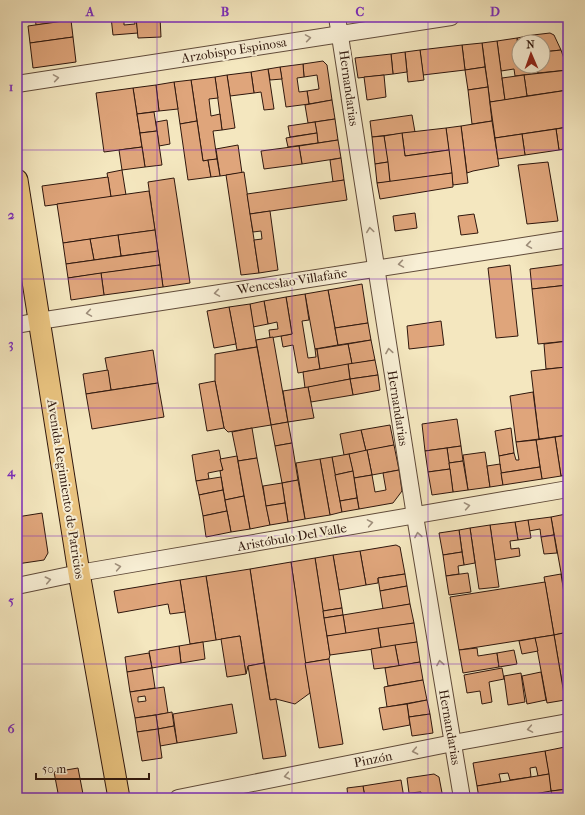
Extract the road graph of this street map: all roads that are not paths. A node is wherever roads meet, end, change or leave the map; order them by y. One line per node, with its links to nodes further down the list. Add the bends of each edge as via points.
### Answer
1 (337, 17): 3 (street, Hernandarias)
2 (451, 17): 3 (street, Arzobispo Espinosa)
3 (341, 33): 4 (street, Arzobispo Espinosa, one-way to 3); 7 (street, Hernandarias, one-way to 3)
4 (17, 84)
5 (17, 180): 8 (main road, Avenida Regimiento de Patricios)
6 (568, 239): 7 (street, Wenceslao Villafañe, one-way to 7)
7 (376, 268): 8 (street, Wenceslao Villafañe, one-way to 8); 11 (street, Hernandarias, one-way to 7)
8 (39, 321): 9 (street, Wenceslao Villafañe); 12 (main road, Avenida Regimiento de Patricios)
9 (17, 326)
10 (568, 489): 11 (street, Aristóbulo Del Valle, one-way to 10)
11 (415, 516): 12 (street, Aristóbulo Del Valle, one-way to 11); 15 (street, Hernandarias, one-way to 11)
12 (79, 573): 13 (street, Aristóbulo Del Valle, one-way to 12); 16 (main road, Avenida Regimiento de Patricios)
13 (17, 586)
14 (568, 722): 15 (street, Pinzón, one-way to 15)
15 (453, 743): 17 (street, Pinzón, one-way to 17); 18 (street, Hernandarias)
16 (119, 798)
17 (178, 798)
18 (462, 798)

